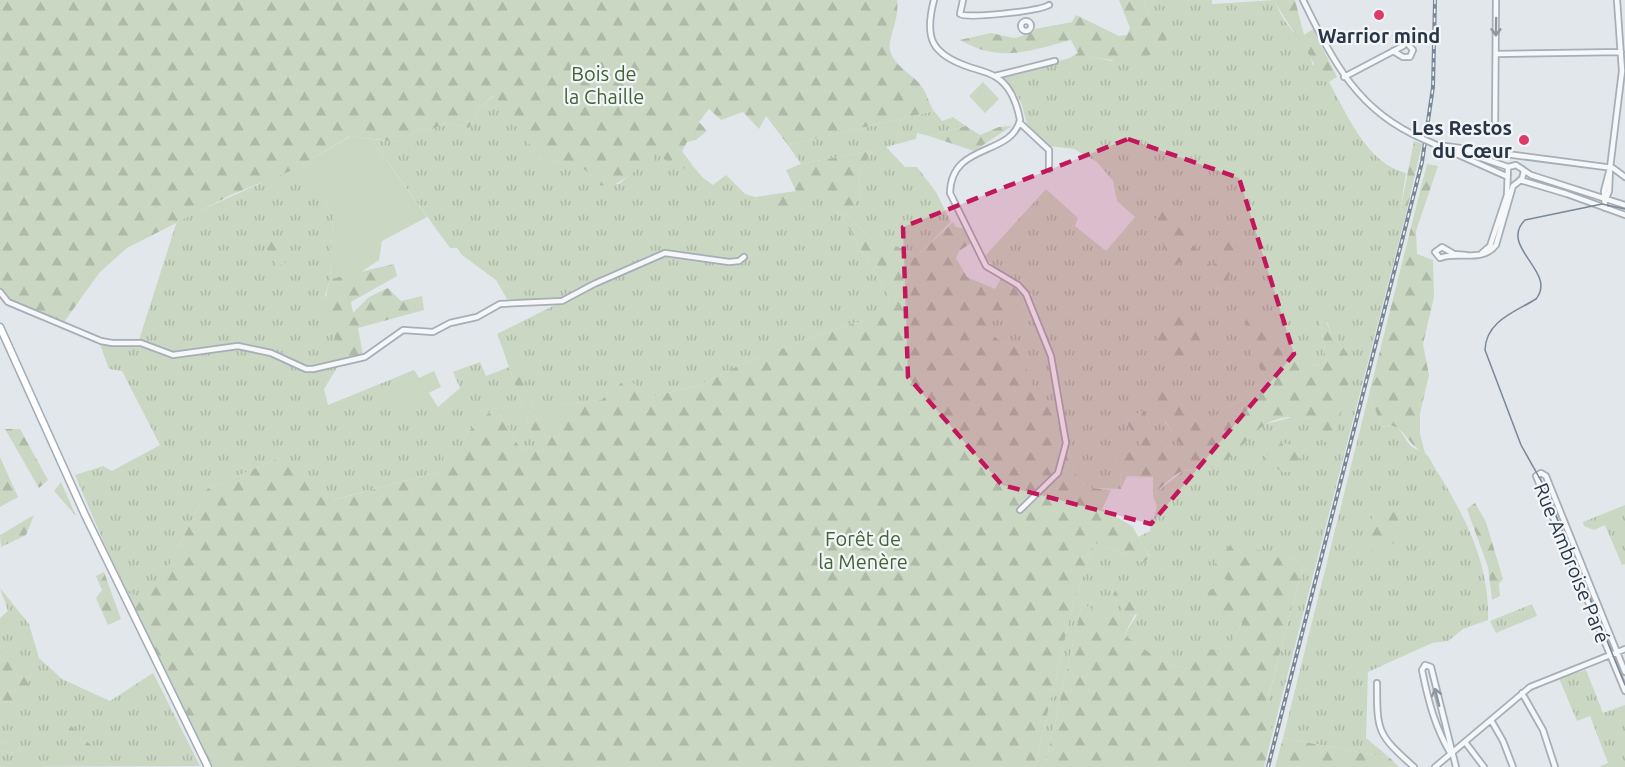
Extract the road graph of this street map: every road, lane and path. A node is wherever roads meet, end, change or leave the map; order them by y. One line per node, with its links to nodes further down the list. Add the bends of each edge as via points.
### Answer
1 (934, 0): 15 (street, via 929,34 934,46 958,63)
2 (963, 0): 7 (street, via 960,11 964,17)
3 (1303, 0): 16 (street)
4 (1496, 0): 13 (street, one-way to 13)
5 (1617, 0): 12 (street)
6 (1048, 5): 7 (street)
7 (1021, 13): 8 (street)
8 (1024, 21)
9 (1413, 34): 10 (street)
10 (1407, 43): 11 (street); 11 (street, via 1413,50 1410,57)
11 (1394, 51): 16 (street)
12 (1621, 52): 13 (street); 24 (street)
13 (1496, 54): 18 (street)
14 (1055, 61): 15 (street)
15 (995, 76): 17 (street, via 1013,97)
16 (1344, 77): 19 (street, bridge, via 1383,116)
17 (1020, 123): 25 (street, via 1049,150); 40 (street, via 1012,135 957,165 950,179 950,193 986,266 1026,294 1051,356 1066,443 1058,473)
18 (1495, 128)
19 (1432, 142): 20 (street); 28 (street)
20 (1445, 146): 21 (street); 23 (street)
21 (1527, 157): 22 (street); 24 (street)
22 (1519, 166): 23 (street); 26 (street)
23 (1508, 167): 28 (street)
24 (1610, 168): 27 (street); 29 (street); 31 (street)
25 (1049, 169)
26 (1524, 171): 30 (street); 31 (street)
27 (1611, 176): 29 (street); 31 (street)
28 (1507, 177): 30 (street); 35 (street, via 1509,189)
29 (1625, 177)
30 (1518, 181): 33 (street); 35 (street)
31 (1606, 199): 32 (street); 33 (street)
32 (1625, 205)
33 (1605, 208): 34 (street)
34 (1625, 215)
35 (1498, 230): 36 (street, via 1491,251 1476,255)
36 (1445, 253)
37 (744, 256): 38 (street, via 729,262 665,253 562,301 500,304 477,317 450,323 433,332 403,330 365,357 313,369 238,346 173,355 141,343 101,341 8,302)
38 (0, 292)
39 (0, 327): 51 (main road, via 90,525)
40 (1020, 510)
41 (1625, 649): 42 (street)
42 (1618, 652): 43 (street); 43 (street, Rue Ambroise Paré, via 1546,476 1541,473 1536,476); 44 (street, Rue Ambroise Paré)
43 (1609, 655): 46 (street, Rue Ambroise Paré); 47 (street)
44 (1625, 672)
45 (1377, 683): 52 (street, via 1380,732)
46 (1625, 691)
47 (1522, 693): 48 (street); 57 (street, via 1543,730)
48 (1491, 720): 49 (street); 56 (street)
49 (1465, 742): 50 (street); 55 (street)
50 (1452, 754): 50 (street, one-way to 50, via 1431,668 1425,665 1422,670 1428,699); 53 (street); 54 (street)
51 (208, 767)
52 (1414, 767)
53 (1436, 767)
54 (1456, 767)
55 (1484, 767)
56 (1513, 767)
57 (1555, 767)

